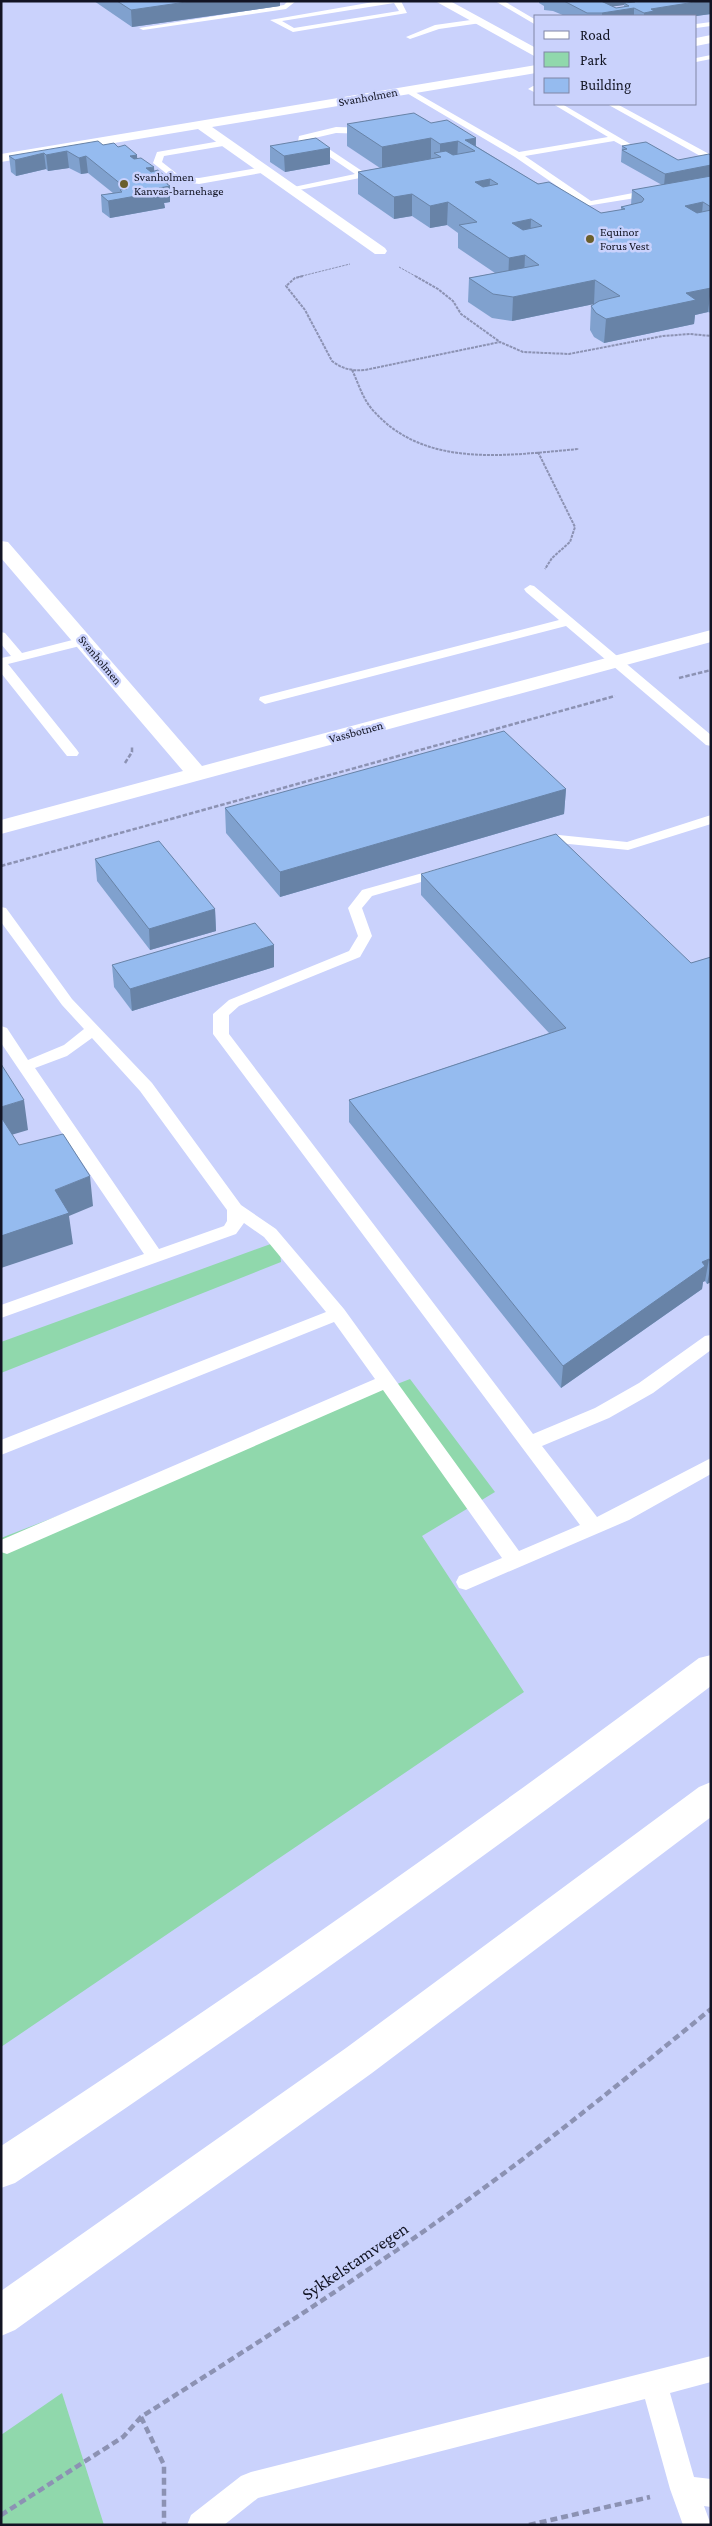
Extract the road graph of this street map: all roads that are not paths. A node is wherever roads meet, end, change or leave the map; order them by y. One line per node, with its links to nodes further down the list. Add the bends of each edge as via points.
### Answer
1 (293, 1): 9 (lane, via 286,7)
2 (395, 1): 2 (lane, via 403,13 293,30 274,20)
3 (498, 1): 6 (lane)
4 (446, 2): 5 (main road)
5 (478, 21): 10 (lane, via 438,26); 13 (main road)
6 (534, 22)
7 (711, 24): 8 (lane)
8 (697, 26)
9 (143, 28)
10 (410, 36)
11 (711, 39): 12 (main road)
12 (697, 42)
13 (534, 52)
14 (711, 57): 15 (lane)
15 (697, 60)
16 (534, 69): 17 (main road, Svanholmen)
17 (408, 90): 20 (main road, Svanholmen); 25 (lane)
18 (559, 105): 22 (lane)
19 (613, 105): 27 (lane)
20 (200, 125): 23 (main road); 26 (main road, Svanholmen)
21 (377, 132): 29 (lane, via 336,130 302,138 302,147 323,149 362,176)
22 (615, 138): 24 (lane); 25 (lane)
23 (226, 143): 28 (main road); 28 (lane, via 160,154 157,163 179,179 199,181)
24 (635, 149)
25 (518, 155): 30 (lane, via 589,204)
26 (1, 158)
27 (711, 159)
28 (264, 170): 29 (main road)
29 (292, 190): 31 (main road)
30 (666, 190)
31 (380, 251)
32 (1, 546): 37 (main road, Svanholmen)
33 (530, 589): 34 (lane)
34 (566, 622): 39 (lane); 41 (lane)
35 (1, 636): 38 (lane)
36 (711, 636): 39 (main road, Vassbotnen)
37 (84, 641): 38 (lane); 44 (main road, Svanholmen)
38 (19, 657): 40 (lane)
39 (615, 661): 42 (lane); 44 (main road, Vassbotnen)
40 (1, 663): 43 (lane)
41 (265, 700)
42 (711, 742)
43 (72, 752)
44 (198, 775): 46 (main road, Vassbotnen)
45 (711, 819): 47 (lane, via 628,846 560,839)
46 (1, 827)
47 (521, 850)
48 (463, 866): 59 (lane, via 367,893 355,908 365,936 355,954 234,1003 221,1014 221,1034)
49 (4, 914): 50 (lane, via 46,976)
50 (93, 1029): 52 (lane, via 77,1046 61,1055); 53 (lane, via 146,1087)
51 (1, 1031): 52 (lane)
52 (25, 1066): 54 (lane)
53 (235, 1209): 54 (lane, via 236,1222 230,1230); 56 (lane, via 270,1233)
54 (156, 1257): 55 (lane)
55 (1, 1312)
56 (338, 1314): 58 (lane); 60 (lane)
57 (711, 1341): 59 (lane, via 646,1388 602,1413)
58 (387, 1381): 63 (lane); 64 (lane)
59 (531, 1443): 62 (lane)
60 (1, 1448)
61 (711, 1466): 62 (lane)
62 (593, 1527): 64 (lane)
63 (7, 1546)
64 (515, 1561): 65 (lane)
65 (466, 1582)
66 (711, 1668): 68 (main road, via 395,1902 198,2039)
67 (711, 1797): 69 (main road, via 588,1892 259,2133)
68 (1, 2169)
69 (1, 2316)
70 (711, 2369): 71 (lane)
71 (654, 2383): 72 (lane); 74 (lane, via 252,2486)
72 (684, 2489): 73 (lane); 75 (lane)
73 (711, 2493)
74 (200, 2525)
75 (698, 2525)

